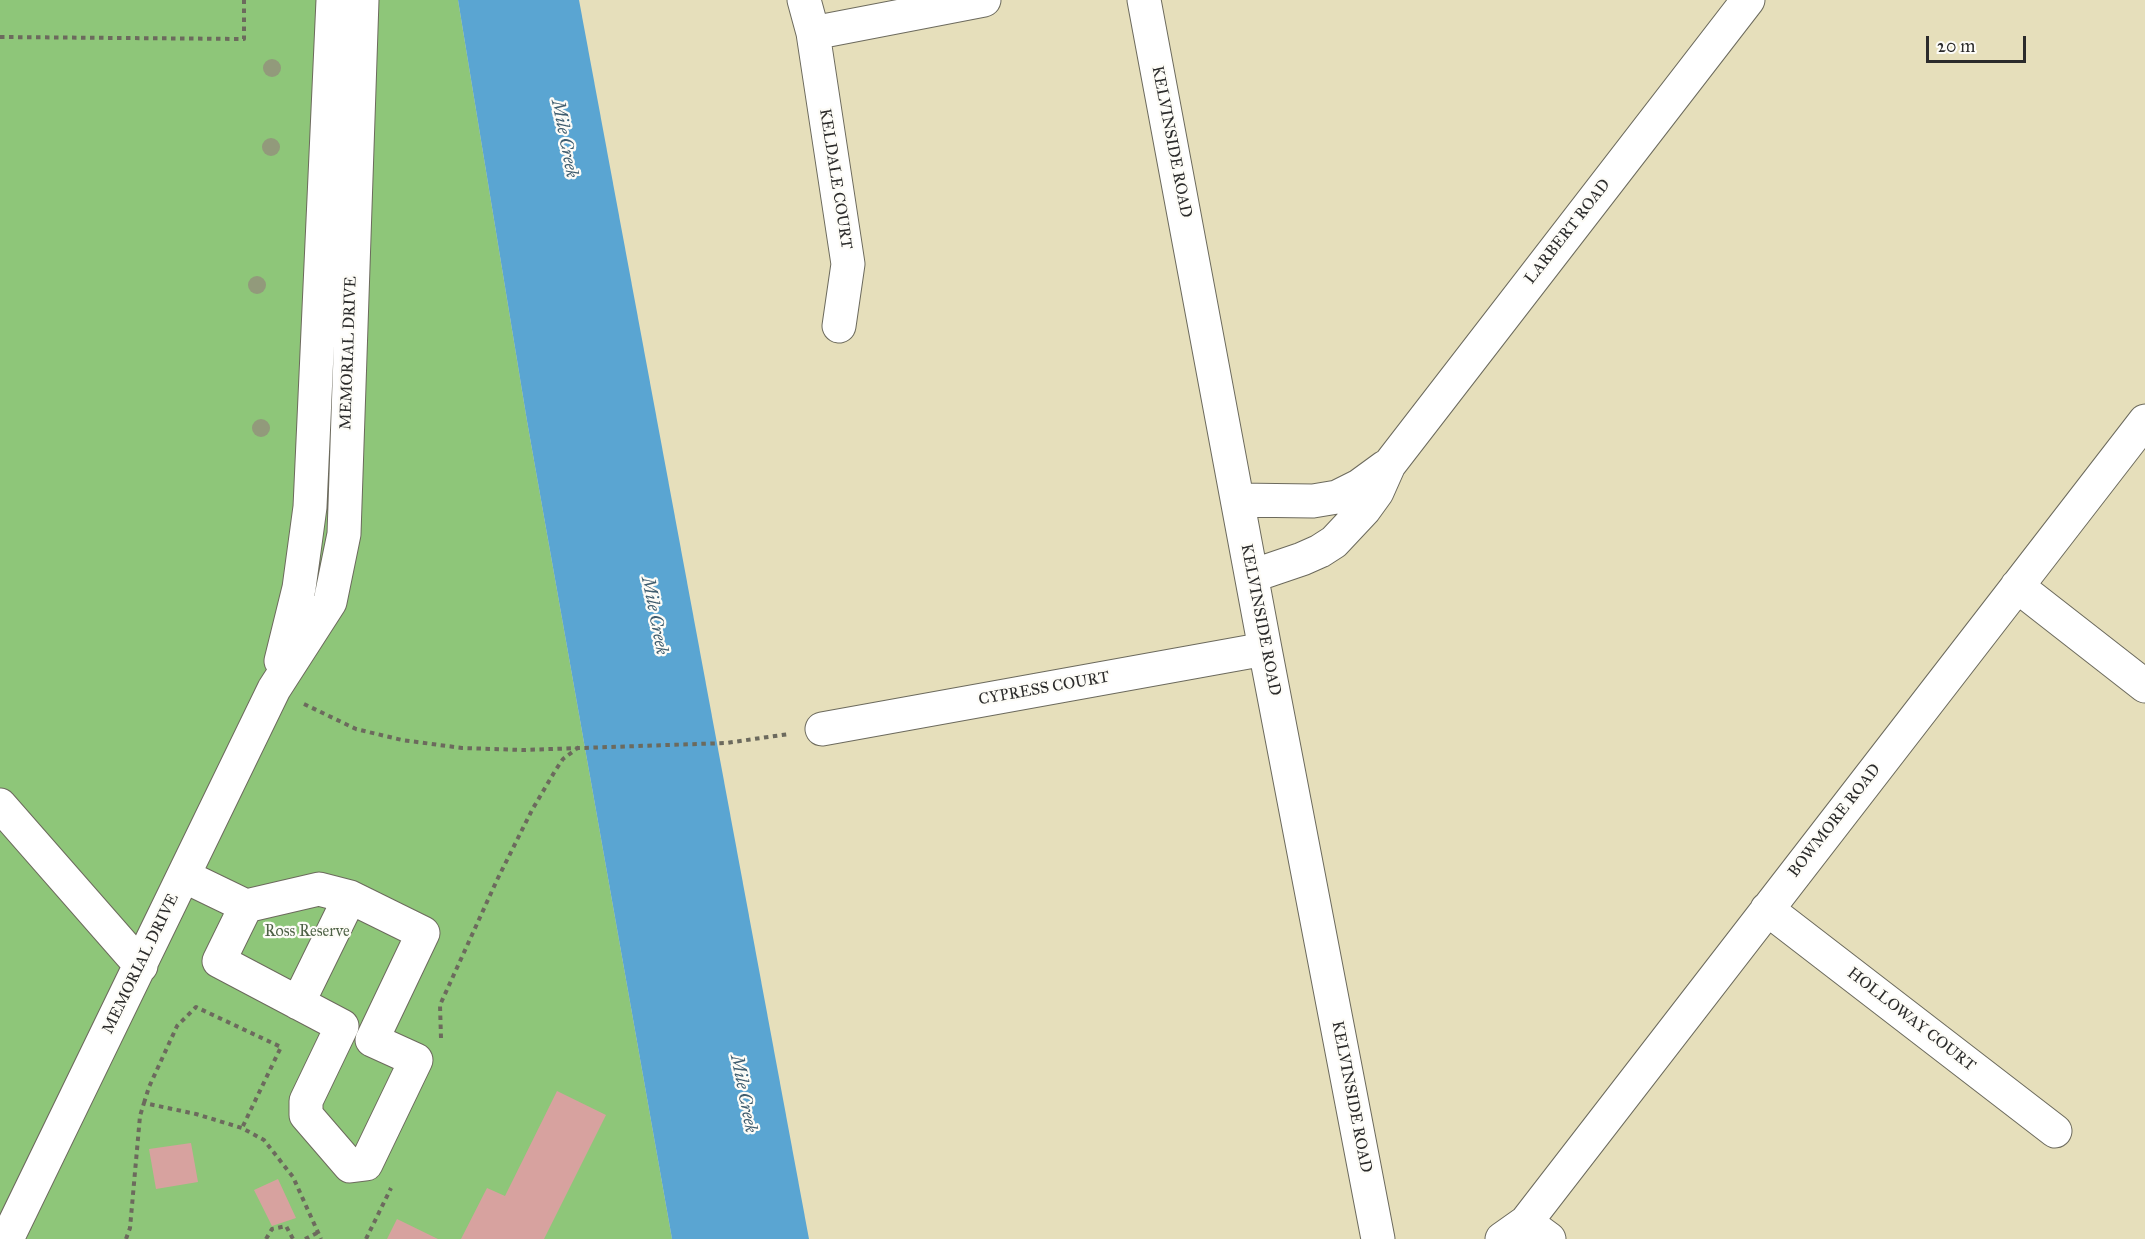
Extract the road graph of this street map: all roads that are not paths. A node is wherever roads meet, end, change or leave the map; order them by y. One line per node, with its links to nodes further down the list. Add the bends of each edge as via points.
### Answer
1 (333, 0): 16 (street, MEMORIAL DRIVE, via 310,507 299,588)
2 (362, 0): 16 (street, MEMORIAL DRIVE, via 344,534 330,602)
3 (804, 0): 7 (street, KELDALE COURT)
4 (984, 0): 7 (street)
5 (1144, 0): 11 (street, KELVINSIDE ROAD)
6 (1748, 0): 10 (street, LARBERT ROAD)
7 (813, 33): 8 (street, KELDALE COURT, via 849,264)
8 (838, 326)
9 (2145, 421): 13 (street, BOWMORE ROAD)
10 (1389, 465): 11 (street, LARBERT ROAD, via 1337,497 1313,501); 12 (street, LARBERT ROAD, via 1377,492 1334,542 1302,559)
11 (1238, 500): 12 (street, KELVINSIDE ROAD)
12 (1252, 576): 14 (street, KELVINSIDE ROAD)
13 (2017, 586): 15 (street); 22 (street, BOWMORE ROAD)
14 (1265, 649): 17 (street, CYPRESS COURT); 30 (street, KELVINSIDE ROAD)
15 (2145, 686)
16 (274, 689): 19 (street, MEMORIAL DRIVE)
17 (822, 729)
18 (0, 805): 23 (street)
19 (184, 876): 21 (street); 23 (street, MEMORIAL DRIVE)
20 (350, 897): 21 (street, via 319,889); 24 (street); 26 (street, via 423,933)
21 (246, 906): 24 (street, via 219,961)
22 (1767, 909): 27 (street, HOLLOWAY COURT); 28 (street, BOWMORE ROAD)
23 (141, 966): 29 (street, MEMORIAL DRIVE)
24 (298, 1003): 25 (street)
25 (342, 1026): 26 (street); 26 (street, via 306,1101 306,1115 350,1166 366,1164 416,1060)
26 (372, 1040)
27 (2055, 1131)
28 (1524, 1235)
29 (8, 1239)
30 (1379, 1239)

